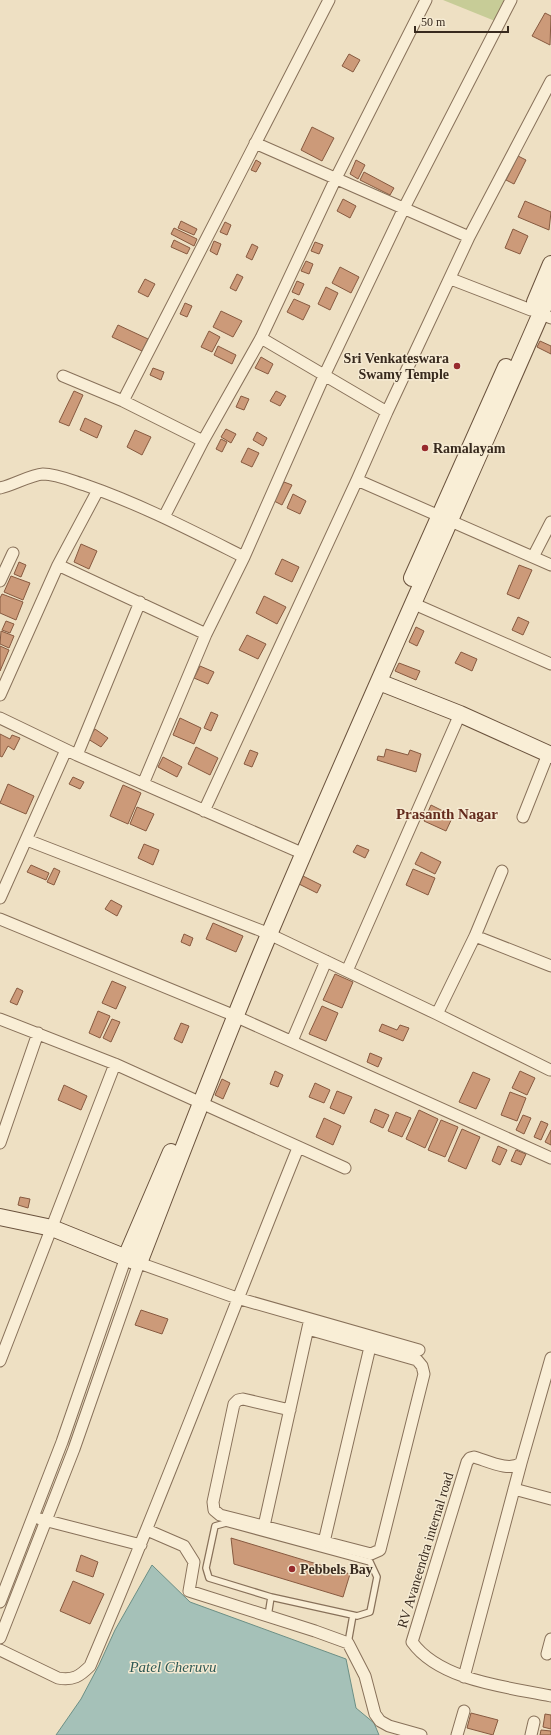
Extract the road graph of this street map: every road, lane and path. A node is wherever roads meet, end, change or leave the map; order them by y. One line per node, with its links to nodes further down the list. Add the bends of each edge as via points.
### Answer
1 (329, 0): 5 (street)
2 (426, 0): 6 (street)
3 (511, 0): 7 (street)
4 (551, 81): 8 (street)
5 (255, 143): 6 (street); 16 (street)
6 (336, 178): 7 (street); 13 (street)
7 (404, 208): 8 (street); 15 (street)
8 (469, 237): 10 (street)
9 (551, 264): 12 (street)
10 (451, 278): 12 (street); 17 (street)
11 (551, 290): 12 (street)
12 (541, 314): 23 (street)
13 (261, 338): 15 (street); 18 (street)
14 (63, 376): 16 (street)
15 (324, 376): 17 (street); 26 (street)
16 (123, 401): 18 (street)
17 (386, 412): 19 (street)
18 (203, 441): 22 (street)
19 (357, 480): 23 (street); 43 (street)
20 (0, 488): 21 (street, via 34,475 45,474 62,477)
21 (98, 490): 22 (street); 28 (street)
22 (164, 517): 26 (street)
23 (444, 519): 27 (street); 32 (street); 46 (street)
24 (551, 522): 27 (street)
25 (13, 553): 30 (street)
26 (244, 557): 33 (street)
27 (533, 557): 29 (street)
28 (58, 565): 31 (street); 36 (street)
29 (551, 565)
30 (0, 581)
31 (140, 602): 33 (street); 40 (street)
32 (412, 603): 34 (street); 35 (street)
33 (206, 634): 42 (street)
34 (551, 664)
35 (379, 682): 37 (street); 46 (street)
36 (0, 695)
37 (460, 714): 41 (street); 54 (street)
38 (0, 718): 39 (street)
39 (66, 750): 40 (street); 45 (street)
40 (77, 755): 42 (street)
41 (550, 755): 44 (street)
42 (143, 784): 43 (street)
43 (204, 811): 46 (street)
44 (523, 817)
45 (27, 840): 48 (street); 50 (street)
46 (300, 852): 50 (street)
47 (502, 871): 51 (street)
48 (0, 898)
49 (0, 919): 56 (street)
50 (265, 932): 52 (street); 56 (street)
51 (475, 936): 53 (street); 55 (street)
52 (326, 961): 54 (street); 59 (street)
53 (551, 966)
54 (347, 971): 55 (street)
55 (437, 1014): 61 (street)
56 (232, 1015): 59 (street); 62 (street)
57 (0, 1019): 58 (street)
58 (38, 1033): 60 (street); 63 (street)
59 (292, 1042): 65 (street)
60 (115, 1064): 62 (street); 68 (street)
61 (550, 1070)
62 (197, 1102): 64 (street); 69 (street)
63 (0, 1143)
64 (298, 1148): 66 (street); 70 (street)
65 (551, 1158)
66 (345, 1168)
67 (0, 1218): 68 (street)
68 (52, 1228): 69 (street); 75 (street)
69 (133, 1260): 70 (street); 80 (street); 81 (street)
70 (237, 1298): 71 (street); 83 (street)
71 (309, 1324): 72 (street); 73 (street); 76 (street)
72 (370, 1347): 84 (street); 84 (street, via 417,1360 424,1374 380,1550 371,1554)
73 (419, 1350)
74 (551, 1358): 77 (street)
75 (0, 1361)
76 (290, 1410): 82 (street); 82 (street, via 243,1399 234,1404 212,1502 214,1510 220,1515)
77 (521, 1463): 78 (street); 95 (street, RV Avaneendra internal road, via 509,1467 474,1457 467,1462 412,1642 425,1657)
78 (514, 1489): 79 (street); 95 (street)
79 (551, 1499)
80 (34, 1518): 81 (street); 87 (street)
81 (46, 1521): 85 (street); 90 (street)
82 (264, 1526): 84 (street)
83 (147, 1530): 85 (street); 89 (street, via 184,1546 194,1562 189,1591)
84 (324, 1542)
85 (141, 1545): 93 (street, via 90,1666 79,1676 68,1680 58,1678)
86 (271, 1597): 88 (lane); 88 (lane, via 209,1578 206,1568 215,1526 226,1523 370,1562 377,1577 370,1612); 89 (lane)
87 (0, 1602)
88 (353, 1615): 92 (lane)
89 (268, 1617): 92 (street)
90 (0, 1638)
91 (551, 1639): 94 (street)
92 (348, 1643): 99 (street, via 365,1676 375,1714 380,1721)
93 (0, 1650)
94 (547, 1654)
95 (464, 1677): 96 (street, RV Avaneendra internal road)
96 (551, 1696)
97 (464, 1711): 100 (street)
98 (534, 1722): 101 (street)
99 (421, 1735)
100 (457, 1735)
101 (531, 1735)

